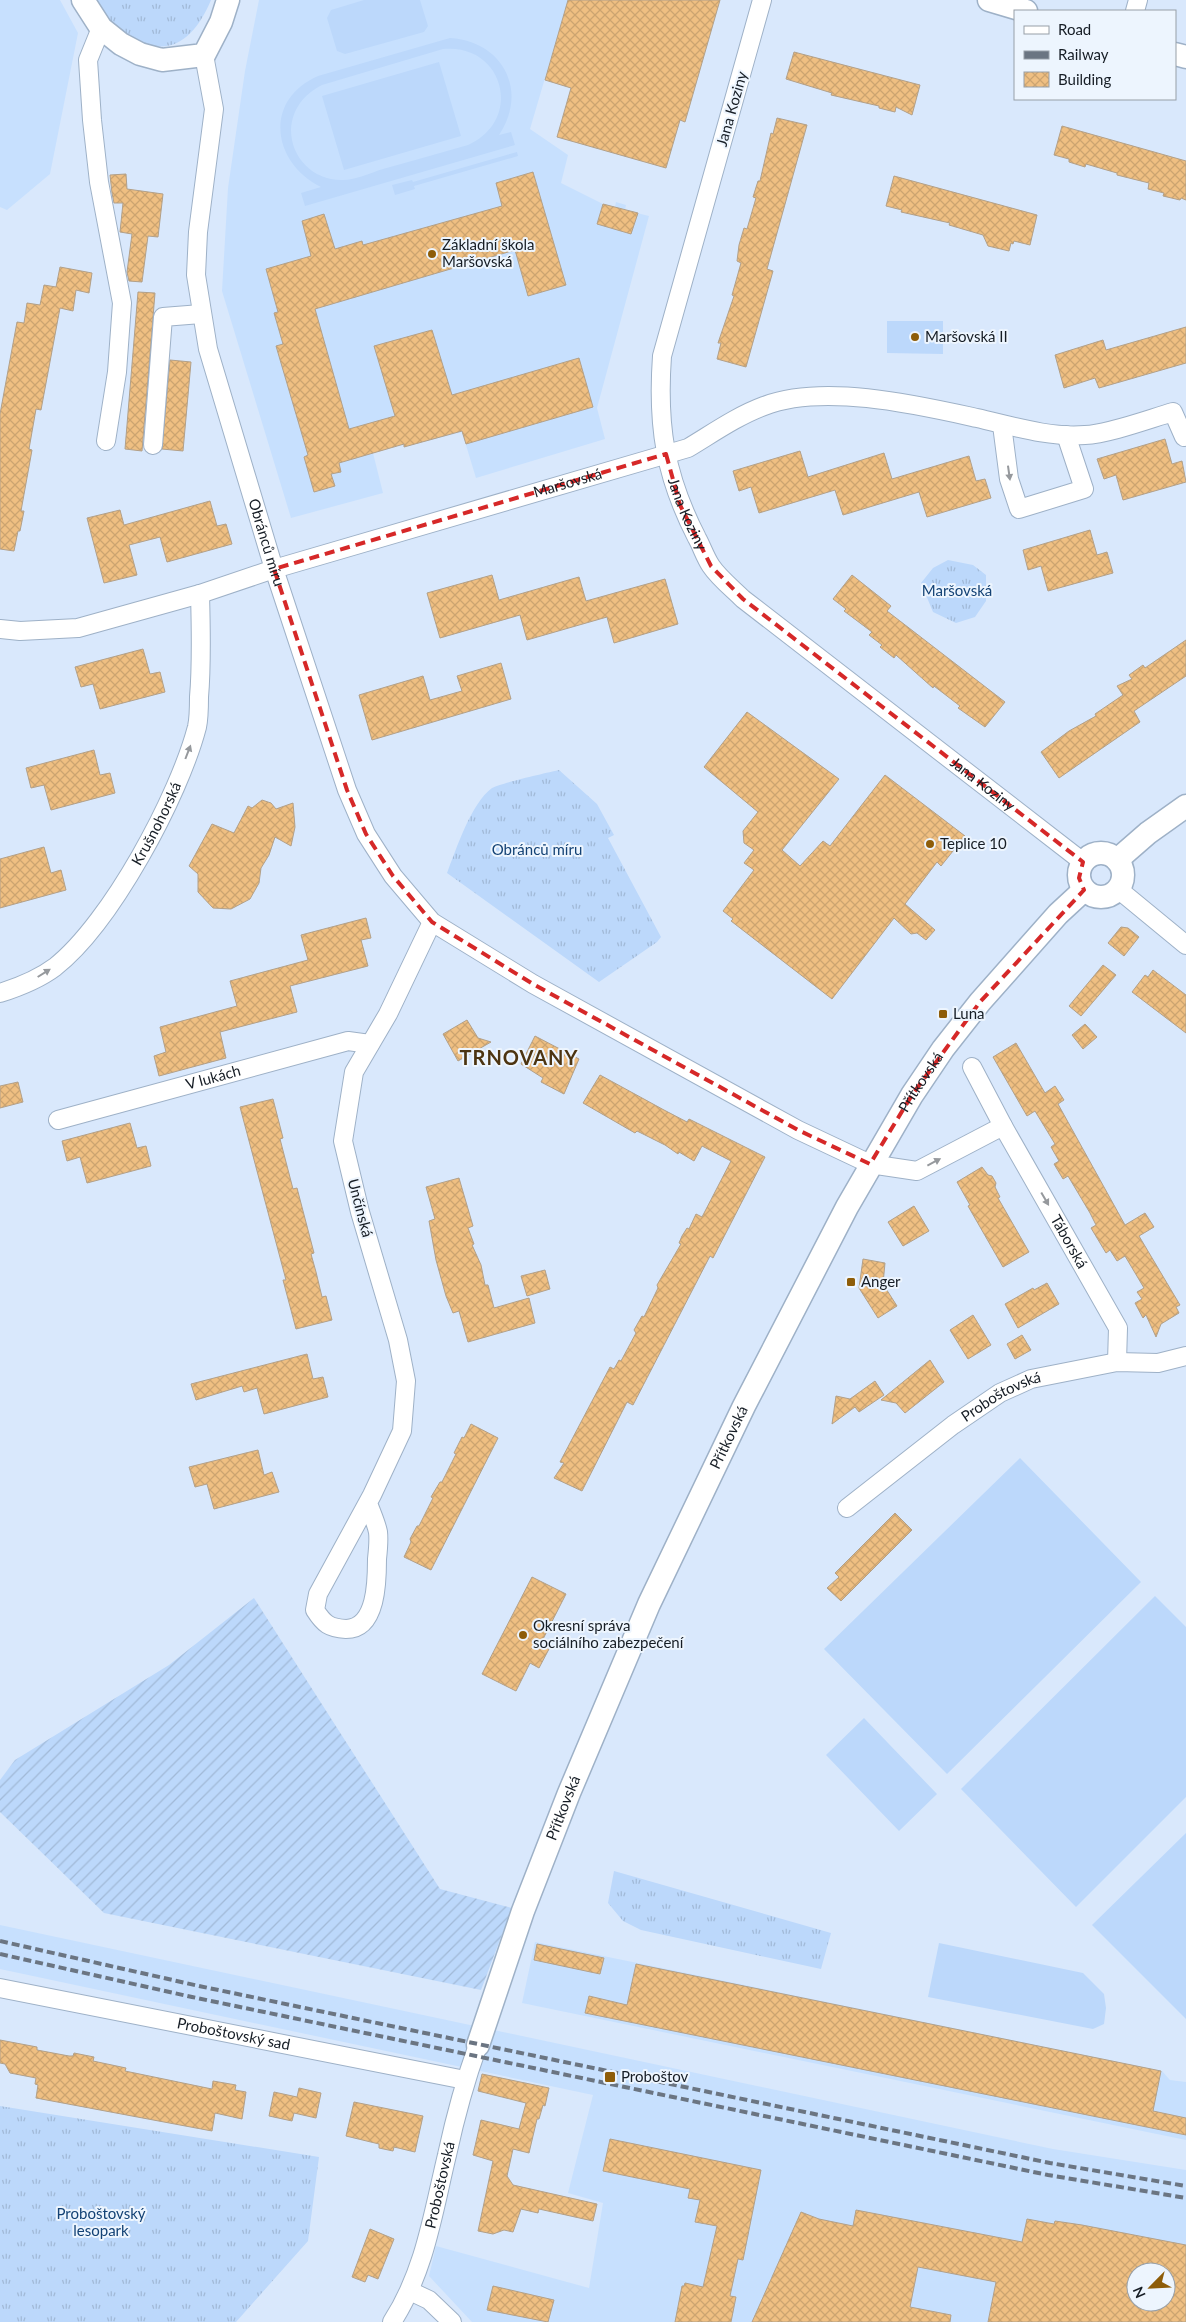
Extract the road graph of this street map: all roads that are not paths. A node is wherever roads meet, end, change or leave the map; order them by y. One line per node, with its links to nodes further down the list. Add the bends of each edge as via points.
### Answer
1 (83, 0): 6 (street)
2 (228, 0): 7 (street)
3 (762, 0): 14 (street, Jana Koziny, via 662,356 660,396)
4 (989, 0): 5 (street)
5 (1023, 10)
6 (101, 28): 7 (street, via 140,54 162,60); 12 (street, via 88,60 92,120 99,182 122,303 117,372)
7 (204, 55): 8 (street, Obránců míru, via 214,109 198,232 196,275)
8 (201, 314): 13 (street, via 163,317); 15 (street, Obránců míru, via 208,349)
9 (1002, 425): 10 (street, Maršovská); 10 (street, one-way to 10, via 1009,479 1019,509 1084,489); 14 (street, Maršovská, via 911,404 807,397 766,405 688,448)
10 (1066, 435): 11 (street, Maršovská, via 1087,435 1173,412)
11 (1184, 436)
12 (106, 441)
13 (153, 445)
14 (666, 454): 15 (street, Maršovská); 20 (street, Jana Koziny, via 680,505 711,566 743,599)
15 (274, 569): 16 (street); 23 (street, Obránců míru, via 347,790 366,834 393,876)
16 (200, 594): 17 (street, via 78,628); 25 (street, Krušnohorská, one-way to 16, via 33,980 66,957 102,916 138,860 174,790 197,726)
17 (0, 629)
18 (1186, 806): 19 (street)
19 (1117, 860): 20 (street, via 1102,853 1093,854); 21 (street, via 1123,874)
20 (1083, 862): 22 (street, via 1079,878)
21 (1118, 889): 22 (street, via 1107,897 1098,898); 24 (street)
22 (1084, 890): 30 (street, Přítkovská, via 1058,914 943,1049)
23 (432, 922): 26 (street, Unčínská); 30 (street, Obránců míru, via 533,984 798,1130)
24 (1186, 944)
25 (0, 993)
26 (370, 1044): 28 (street, V lukách, via 348,1041); 33 (street, Unčínská, via 354,1072 343,1141 406,1380 402,1431)
27 (972, 1066): 29 (street, Táborská)
28 (58, 1120)
29 (1003, 1126): 30 (street, one-way to 29, via 917,1171); 32 (street, Táborská, one-way to 32, via 1118,1328)
30 (870, 1164): 36 (street, Přítkovská, via 670,1556 574,1780 523,1911)
31 (1186, 1356): 32 (street, Proboštovská, via 1158,1363)
32 (1117, 1362): 34 (street, Proboštovská, via 1031,1379 1000,1394 953,1425)
33 (368, 1503): 33 (street, Unčínská, via 318,1594 315,1610 322,1622 331,1628 349,1629 363,1622 371,1609 376,1584 378,1533)
34 (847, 1508)
35 (0, 1988): 37 (street, Proboštovský sad)
36 (478, 2045): 37 (street, Proboštovská)
37 (466, 2080): 38 (street, Proboštovská, via 432,2226)
38 (410, 2291): 39 (street, Proboštovská); 40 (street, via 429,2300)
39 (392, 2322)
40 (452, 2322)

